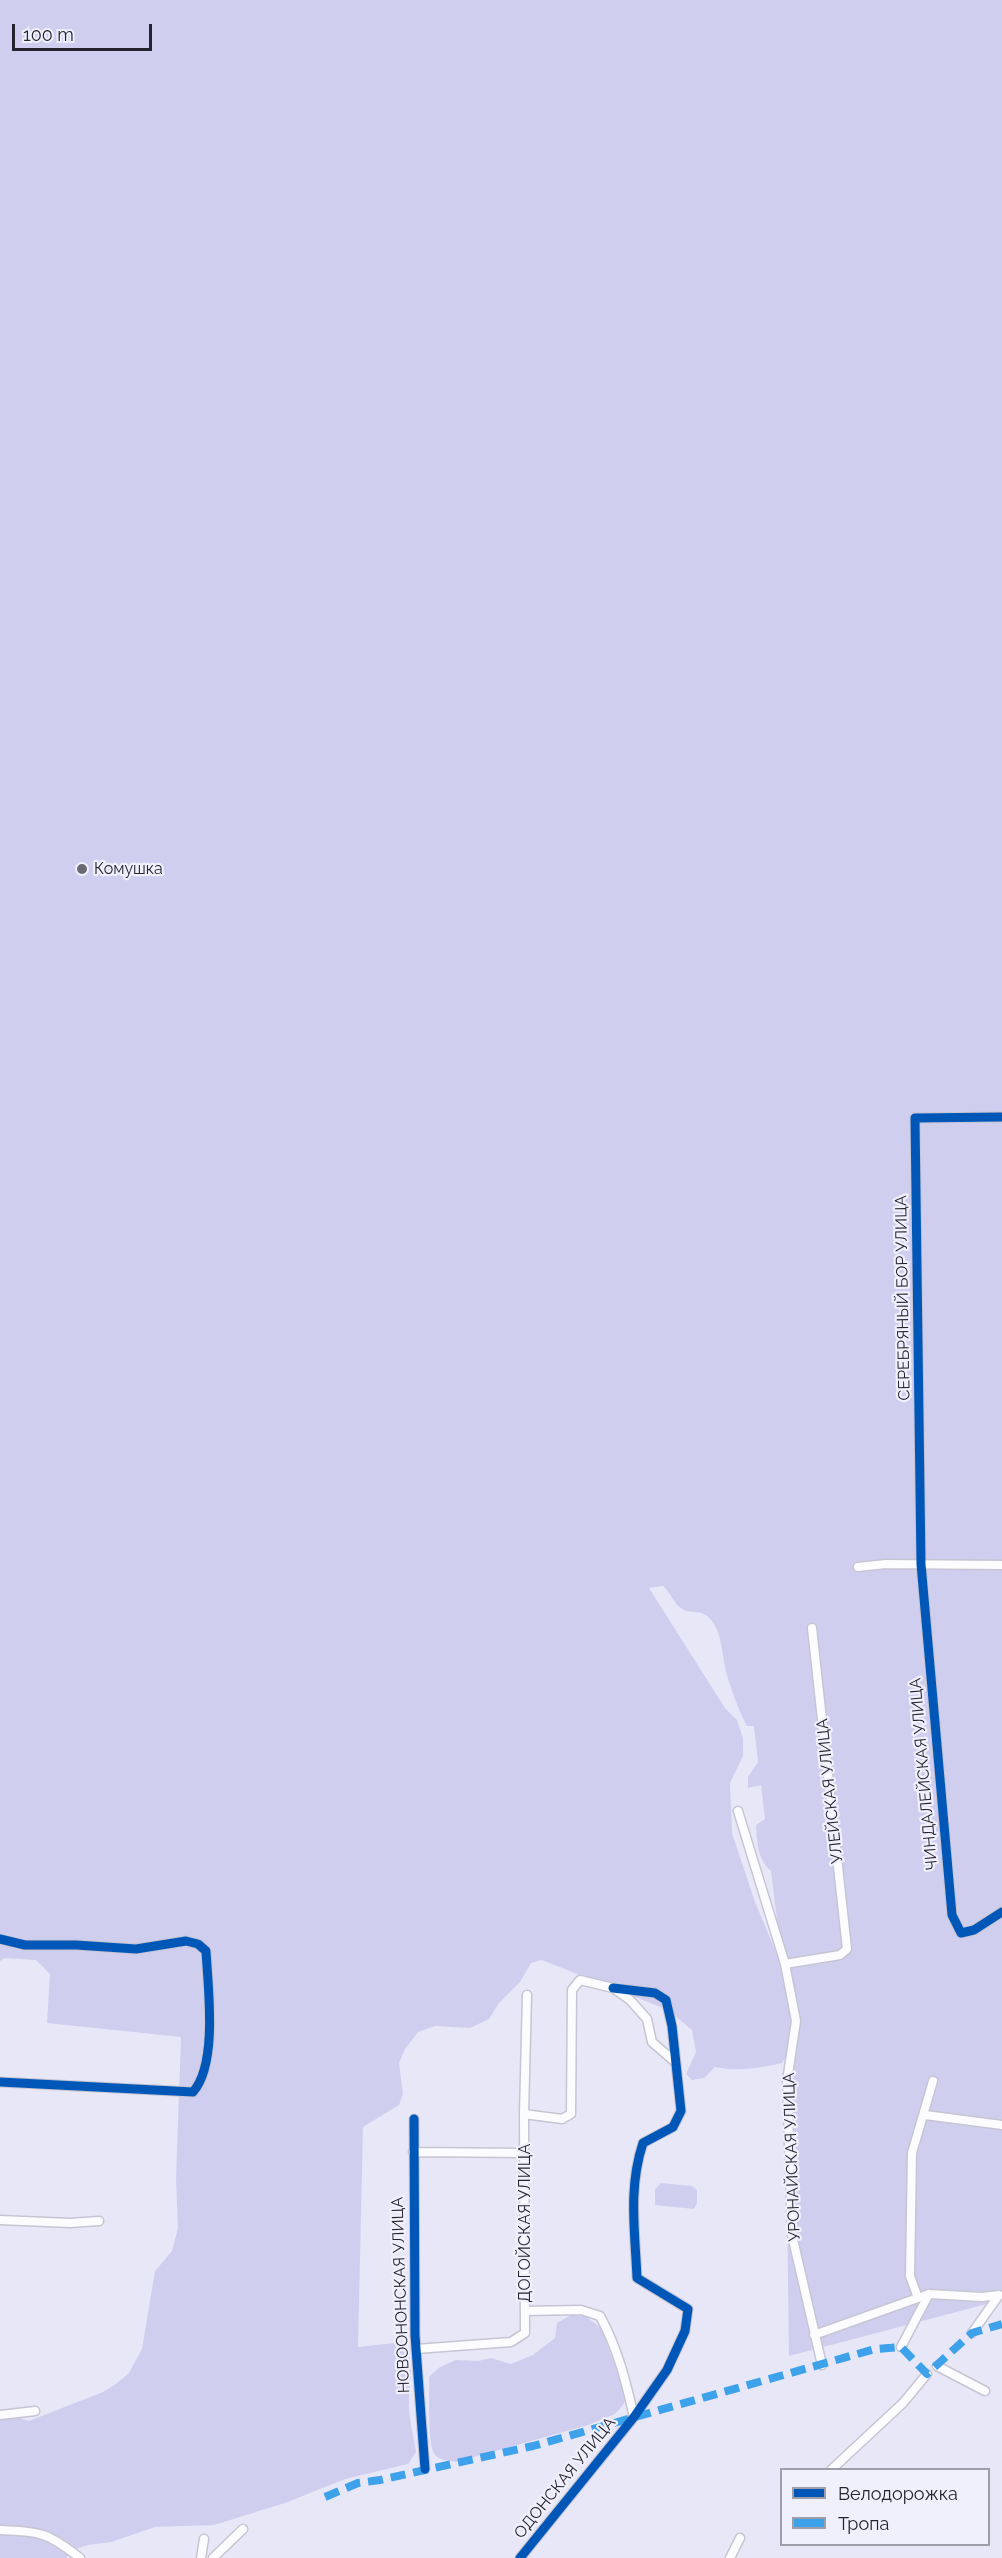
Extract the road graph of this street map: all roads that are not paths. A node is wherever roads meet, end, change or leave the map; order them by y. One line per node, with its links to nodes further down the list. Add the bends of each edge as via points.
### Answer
1 (1002, 1117): 2 (street, СЕРЕБРЯНЫЙ БОР УЛИЦА, via 915,1118)
2 (921, 1564): 3 (street); 4 (street); 7 (street, ЧИНДАЛЕЙСКАЯ УЛИЦА, via 952,1915 961,1933 974,1930)
3 (1002, 1565)
4 (858, 1567)
5 (812, 1628): 9 (street, УЛЕЙСКАЯ УЛИЦА, via 847,1949 845,1953)
6 (738, 1811): 9 (street, УРОНАЙСКАЯ УЛИЦА)
7 (1002, 1912)
8 (0, 1939): 14 (street, via 25,1945 136,1949 186,1941 198,1944 207,1951 210,2009 208,2051 193,2092)
9 (785, 1964): 28 (street, УРОНАЙСКАЯ УЛИЦА, via 796,2021 787,2080 792,2235)
10 (613, 1988): 12 (street, via 647,2019 652,2042); 12 (street, via 655,1993 666,2000); 15 (street, via 580,1980 572,1990 571,2114 562,2119)
11 (526, 1995): 15 (street, ДОГОЙСКАЯ УЛИЦА)
12 (674, 2061): 37 (street, ОДОНСКАЯ УЛИЦА, via 681,2110 673,2127 643,2143 635,2168 633,2205 638,2278 688,2309 686,2331 667,2370)
13 (933, 2081): 16 (street)
14 (0, 2082)
15 (524, 2114): 20 (street, ДОГОЙСКАЯ УЛИЦА)
16 (925, 2115): 18 (street); 25 (street, via 912,2154 910,2276)
17 (414, 2119): 19 (street, НОВООНОНСКАЯ УЛИЦА)
18 (1002, 2125)
19 (413, 2152): 20 (street); 30 (street, НОВООНОНСКАЯ УЛИЦА)
20 (525, 2153): 26 (street, ДОГОЙСКАЯ УЛИЦА)
21 (0, 2220): 22 (street)
22 (99, 2221)
23 (929, 2294): 24 (street); 25 (street); 29 (street)
24 (1001, 2295): 27 (street)
25 (918, 2298): 28 (street)
26 (525, 2312): 30 (street, ДОГОЙСКАЯ УЛИЦА, via 525,2333 511,2342); 37 (street, via 581,2310 600,2316 616,2350)
27 (972, 2333)
28 (814, 2335): 31 (street, УРОНАЙСКАЯ УЛИЦА)
29 (902, 2347)
30 (416, 2349): 39 (street, НОВООНОНСКАЯ УЛИЦА)
31 (822, 2365)
32 (937, 2366): 34 (street)
33 (927, 2374): 38 (street, via 903,2403)
34 (985, 2391)
35 (35, 2411): 36 (street)
36 (0, 2415)
37 (634, 2417): 47 (street, ОДОНСКАЯ УЛИЦА)
38 (832, 2468)
39 (425, 2469)
40 (243, 2529): 46 (street)
41 (0, 2530): 44 (street, via 48,2535)
42 (741, 2538): 48 (street)
43 (204, 2539): 45 (street)
44 (80, 2558)
45 (201, 2558)
46 (213, 2558)
47 (518, 2558)
48 (730, 2558)

